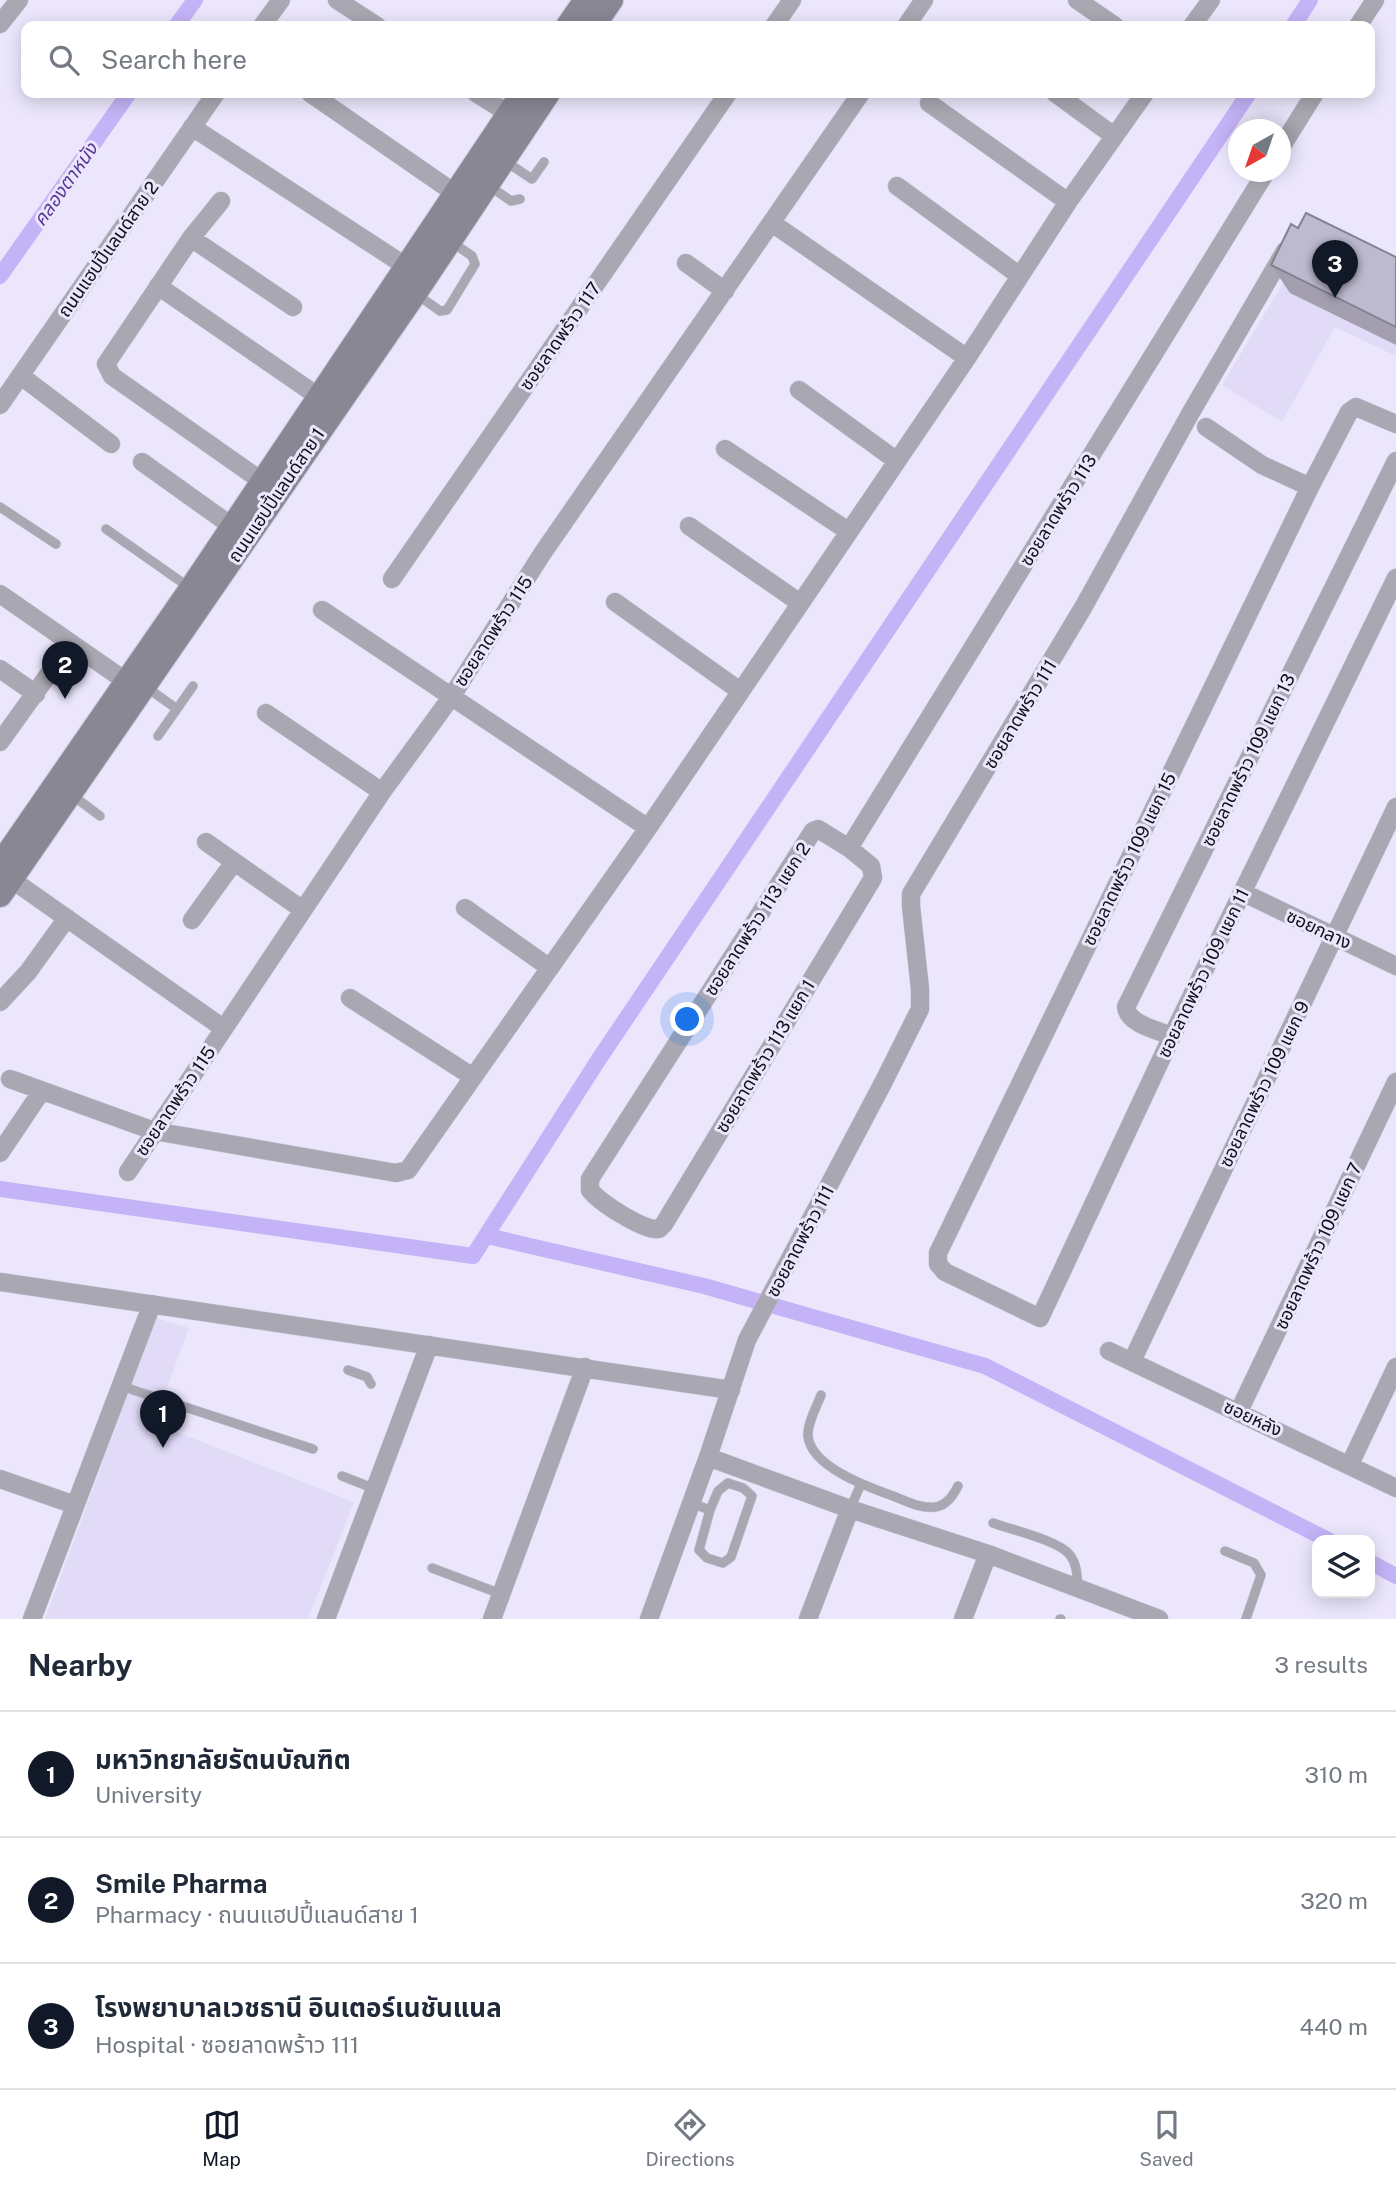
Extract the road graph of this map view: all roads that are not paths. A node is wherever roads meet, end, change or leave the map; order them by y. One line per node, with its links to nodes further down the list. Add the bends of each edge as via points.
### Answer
1 (19, 0): 20 (street)
2 (281, 0): 11 (street)
3 (337, 0): 12 (street)
4 (586, 0): 13 (street)
5 (611, 0): 14 (street)
6 (792, 0): 15 (street)
7 (924, 0): 16 (street)
8 (1077, 0): 17 (street)
9 (1211, 0): 18 (street)
10 (1375, 0): 19 (street)
11 (266, 21)
12 (369, 21)
13 (571, 21)
14 (596, 21)
15 (777, 21)
16 (909, 21)
17 (1108, 21)
18 (1196, 21)
19 (1360, 21)
20 (0, 24)
21 (212, 98): 33 (street, ถนนแฮปปี้แลนด์สาย 2)
22 (317, 98): 41 (street)
23 (484, 98): 32 (street)
24 (520, 98): 32 (street, ถนนแฮปปี้แลนด์สาย 1)
25 (545, 98): 36 (street, ถนนแฮปปี้แลนด์สาย 1)
26 (725, 98): 76 (street, ซอยลาดพร้าว 117)
27 (858, 98): 45 (street, ซอยลาดพร้าว 115)
28 (1062, 98): 35 (street)
29 (1141, 98): 35 (street)
30 (1312, 98): 34 (street)
31 (929, 103): 44 (street)
32 (509, 114): 41 (street, ถนนแฮปปี้แลนด์สาย 1)
33 (192, 127): 50 (street); 57 (street, ถนนแฮปปี้แลนด์สาย 2)
34 (1291, 131)
35 (1114, 136): 44 (street)
36 (503, 160): 37 (lane, via 532,179); 39 (street, ถนนแฮปปี้แลนด์สาย 1)
37 (544, 162)
38 (1260, 182): 101 (street, ซอยลาดพร้าว 113)
39 (486, 184): 42 (lane, via 511,201); 48 (street, ถนนแฮปปี้แลนด์สาย 1)
40 (897, 186): 51 (street)
41 (456, 194): 50 (street, ถนนแฮปปี้แลนด์สาย 1)
42 (520, 199)
43 (221, 201): 47 (street)
44 (1068, 202): 51 (street)
45 (772, 223): 53 (street, ซอยลาดพร้าว 115); 56 (street)
46 (1293, 236): 135 (street, ซอยลาดพร้าว 111, via 1084,606 911,894 920,1009 747,1340)
47 (191, 238): 52 (street); 55 (street)
48 (449, 240): 54 (street, ถนนแฮปปี้แลนด์สาย 1); 54 (lane, via 472,256 475,264 446,310 440,311)
49 (686, 263): 53 (street)
50 (407, 267): 59 (street, ถนนแฮปปี้แลนด์สาย 1)
51 (1020, 276): 56 (street)
52 (158, 286): 59 (street); 68 (street, via 106,364 108,371)
53 (725, 291): 89 (street, ซอยลาดพร้าว 115, via 542,554)
54 (415, 293): 59 (street, ถนนแฮปปี้แลนด์สาย 1)
55 (293, 307)
56 (967, 358): 65 (street)
57 (21, 376): 60 (street, ถนนแฮปปี้แลนด์สาย 2); 63 (street)
58 (799, 390): 65 (street)
59 (328, 402): 68 (street, ถนนแฮปปี้แลนด์สาย 1); 86 (street, ถนนแฮปปี้แลนด์สาย 1)
60 (0, 405)
61 (1396, 424): 69 (street, ซอยลาดพร้าว 109 แยก 15, via 1356,407 1349,412)
62 (1206, 428): 69 (street, via 1262,465)
63 (111, 444)
64 (725, 449): 74 (street)
65 (897, 461): 74 (street)
66 (1396, 461): 115 (street, ซอยลาดพร้าว 109 แยก 13, via 1126,1007 1132,1019)
67 (142, 462): 72 (street)
68 (263, 482): 72 (street, ถนนแฮปปี้แลนด์สาย 1)
69 (1310, 487): 125 (street, ซอยลาดพร้าว 109 แยก 15, via 937,1253 945,1272)
70 (0, 507): 75 (lane)
71 (689, 526): 81 (street)
72 (233, 527): 78 (street, ถนนแฮปปี้แลนด์สาย 1)
73 (106, 529): 78 (lane)
74 (849, 531): 81 (street)
75 (55, 544)
76 (392, 579)
77 (1396, 579): 104 (street, ซอยลาดพร้าว 109 แยก 11)
78 (191, 589): 86 (street, ถนนแฮปปี้แลนด์สาย 1)
79 (0, 594): 83 (street)
80 (615, 602): 87 (street)
81 (800, 603): 87 (street)
82 (322, 610): 89 (street)
83 (71, 643): 86 (street); 88 (street)
84 (0, 669): 88 (street)
85 (194, 686): 90 (lane)
86 (138, 687): 90 (lane); 94 (street, ถนนแฮปปี้แลนด์สาย 1)
87 (740, 691): 99 (street)
88 (36, 694): 93 (street)
89 (452, 696): 95 (street, ซอยลาดพร้าว 115); 99 (street)
90 (177, 709): 92 (lane)
91 (266, 713): 95 (street)
92 (158, 736)
93 (0, 742)
94 (94, 745): 96 (street, ถนนแฮปปี้แลนด์สาย 1); 103 (street, ถนนแฮปปี้แลนด์สาย 1)
95 (382, 792): 106 (street, ซอยลาดพร้าว 115)
96 (70, 794): 98 (lane); 103 (street, ถนนแฮปปี้แลนด์สาย 1)
97 (1396, 807): 109 (street, ซอยลาดพร้าว 109 แยก 9)
98 (100, 816)
99 (648, 828): 111 (street)
100 (206, 842): 102 (street)
101 (849, 849): 123 (street, ซอยลาดพร้าว 113 แยก 1, via 870,866 873,878 664,1224 647,1229); 123 (street, ซอยลาดพร้าว 113 แยก 2, via 821,830 813,831 590,1179 590,1190)
102 (234, 862): 106 (street); 108 (street)
103 (4, 880): 107 (street)
104 (1242, 892): 109 (street, ซอยกลาง); 115 (street, ซอยลาดพร้าว 109 แยก 11)
105 (465, 908): 111 (street)
106 (303, 910): 114 (street, ซอยลาดพร้าว 115)
107 (67, 918): 113 (street); 114 (street)
108 (192, 920)
109 (1334, 937): 110 (street, ซอยกลาง); 129 (street, ซอยลาดพร้าว 109 แยก 9)
110 (1396, 966)
111 (550, 968): 116 (street)
112 (350, 998): 116 (street)
113 (0, 1002)
114 (223, 1028): 120 (street, ซอยลาดพร้าว 115)
115 (1172, 1036): 125 (street, ซอยลาดพร้าว 109 แยก 11, via 1040,1318)
116 (473, 1077): 120 (street, via 416,1162 396,1173)
117 (10, 1079): 119 (street)
118 (1396, 1082): 137 (street, ซอยลาดพร้าว 109 แยก 7)
119 (41, 1091): 120 (street); 121 (street)
120 (154, 1131): 122 (street, ซอยลาดพร้าว 115)
121 (0, 1153)
122 (128, 1172)
123 (618, 1211)
124 (0, 1282): 126 (street)
125 (987, 1293)
126 (152, 1304): 127 (street); 134 (street)
127 (429, 1345): 130 (street); 146 (street)
128 (1109, 1351): 129 (street, ซอยหลัง)
129 (1132, 1361): 137 (street, ซอยหลัง)
130 (585, 1367): 135 (street); 156 (street)
131 (1396, 1367): 140 (street)
132 (348, 1370): 133 (lane, via 367,1377)
133 (371, 1384)
134 (121, 1386): 138 (lane); 148 (street)
135 (731, 1390): 139 (street, ซอยลาดพร้าว 111)
136 (821, 1395): 143 (lane, via 807,1433 811,1447)
137 (1239, 1411): 140 (street, ซอยหลัง)
138 (313, 1449)
139 (708, 1457): 147 (street, ซอยลาดพร้าว 111); 149 (street)
140 (1350, 1464): 145 (street, ซอยหลัง)
141 (342, 1476): 146 (lane)
142 (0, 1479): 148 (street)
143 (861, 1484): 144 (lane, via 933,1508 953,1496); 149 (lane)
144 (958, 1486)
145 (1396, 1488)
146 (375, 1489): 159 (street)
147 (691, 1503): 150 (lane); 161 (street, ซอยลาดพร้าว 111)
148 (75, 1505): 158 (street)
149 (850, 1509): 153 (street); 162 (street)
150 (710, 1510): 150 (lane, via 699,1550 707,1558 727,1562 752,1496 728,1483 718,1491)
151 (993, 1523): 155 (lane, via 1069,1554 1076,1566)
152 (1225, 1551): 165 (lane, via 1254,1563 1261,1575)
153 (988, 1554): 155 (street); 163 (street)
154 (432, 1568): 156 (lane)
155 (1078, 1587): 157 (street)
156 (501, 1594): 160 (street)
157 (1122, 1612): 164 (street)
158 (32, 1619)
159 (326, 1619)
160 (492, 1619)
161 (649, 1619)
162 (808, 1619)
163 (964, 1619)
164 (1159, 1619)
165 (1246, 1619)

